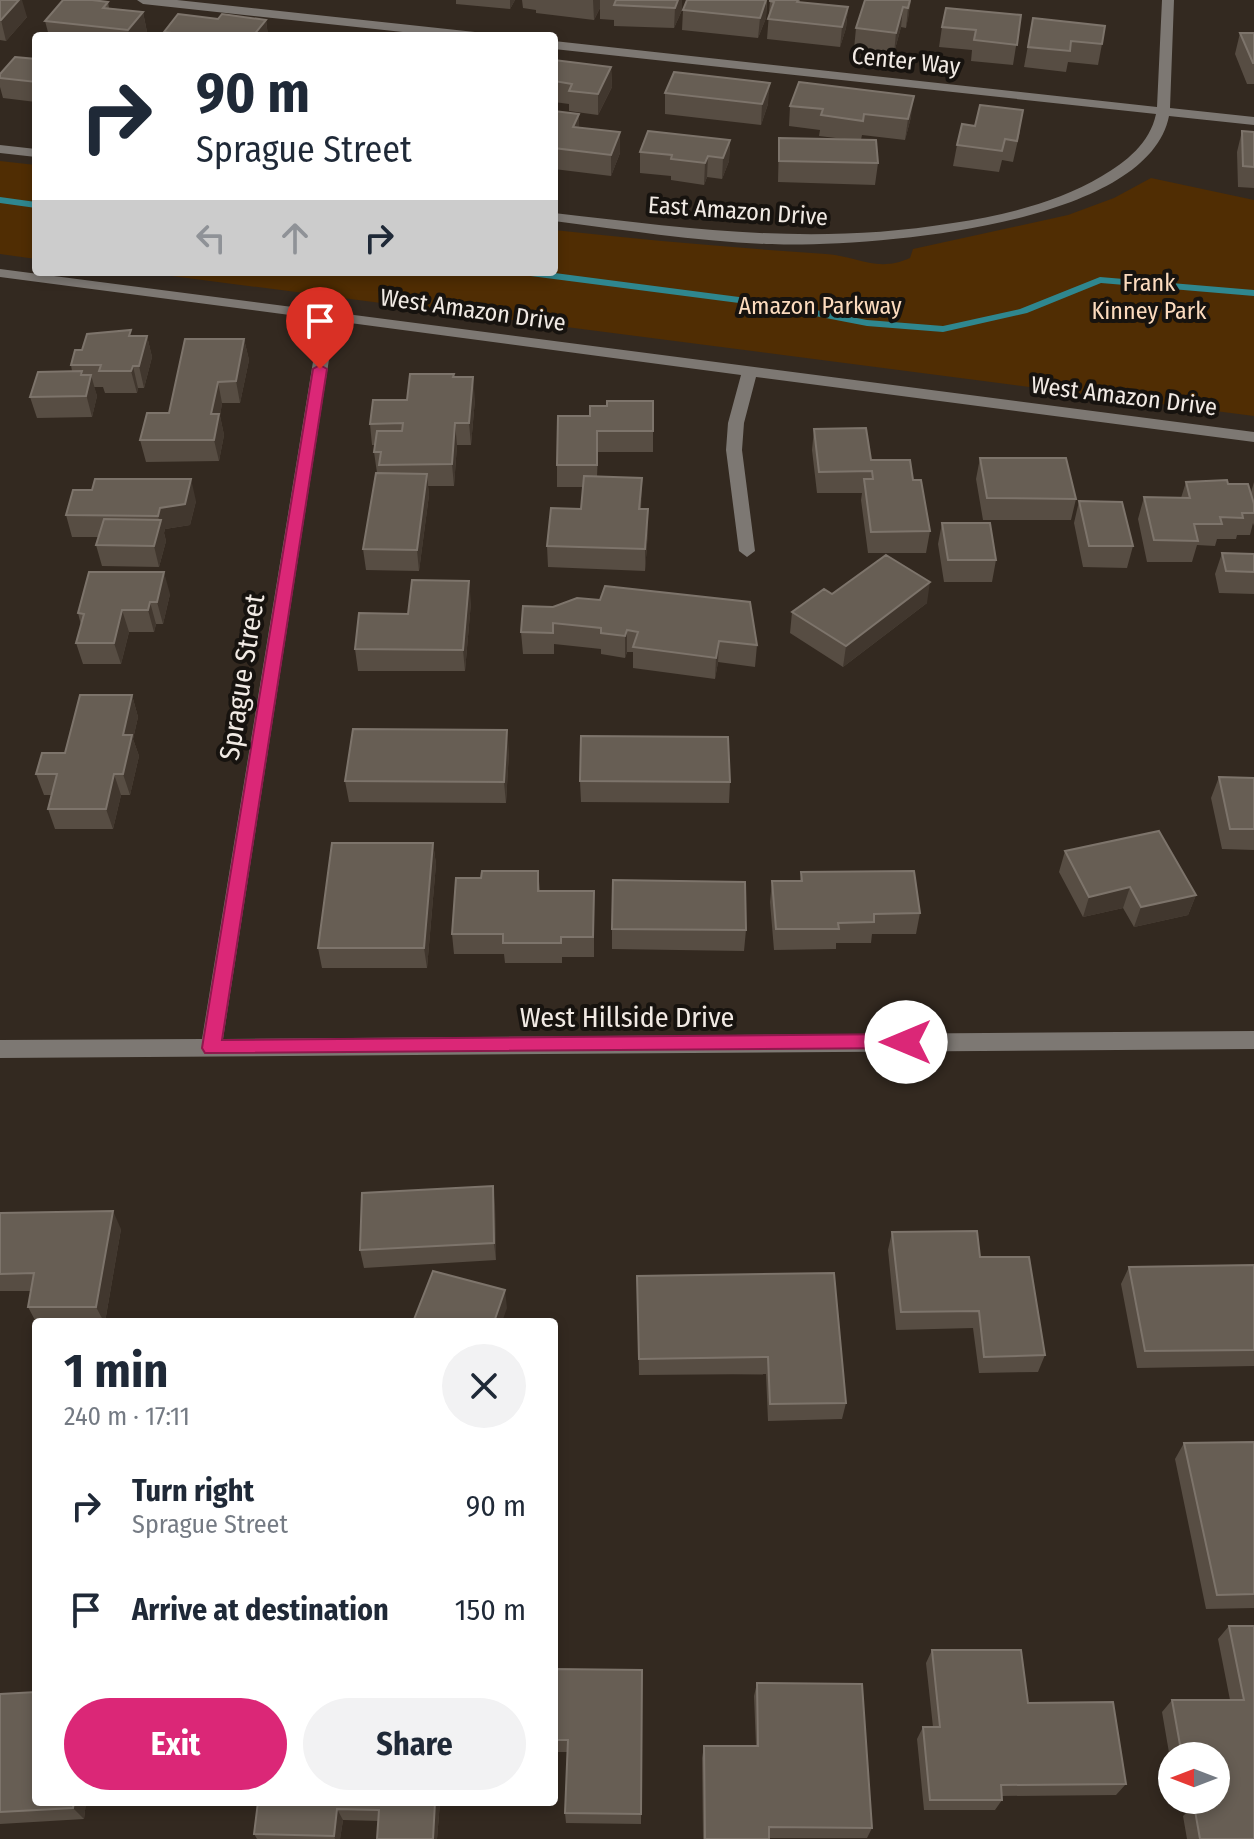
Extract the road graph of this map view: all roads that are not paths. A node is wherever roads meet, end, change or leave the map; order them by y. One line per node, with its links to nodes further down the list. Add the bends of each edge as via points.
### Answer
1 (143, 0): 3 (street)
2 (1168, 0): 5 (street, East Amazon Drive)
3 (438, 32)
4 (558, 45): 5 (street, Center Way)
5 (1162, 111): 6 (street, Center Way); 9 (street, East Amazon Drive, via 1157,134 1146,149 1093,188 1022,212 932,231 866,239 767,240)
6 (1254, 121)
7 (0, 149): 8 (street)
8 (32, 153)
9 (558, 217)
10 (0, 273): 11 (street, West Amazon Drive)
11 (328, 316): 12 (street, West Amazon Drive); 16 (street, Sprague Street)
12 (750, 371): 13 (street, West Amazon Drive); 14 (street, via 734,450)
13 (1254, 437)
14 (747, 551)
15 (1254, 1040): 16 (street, West Hillside Drive)
16 (211, 1048): 17 (street, West Hillside Drive)
17 (0, 1049)

